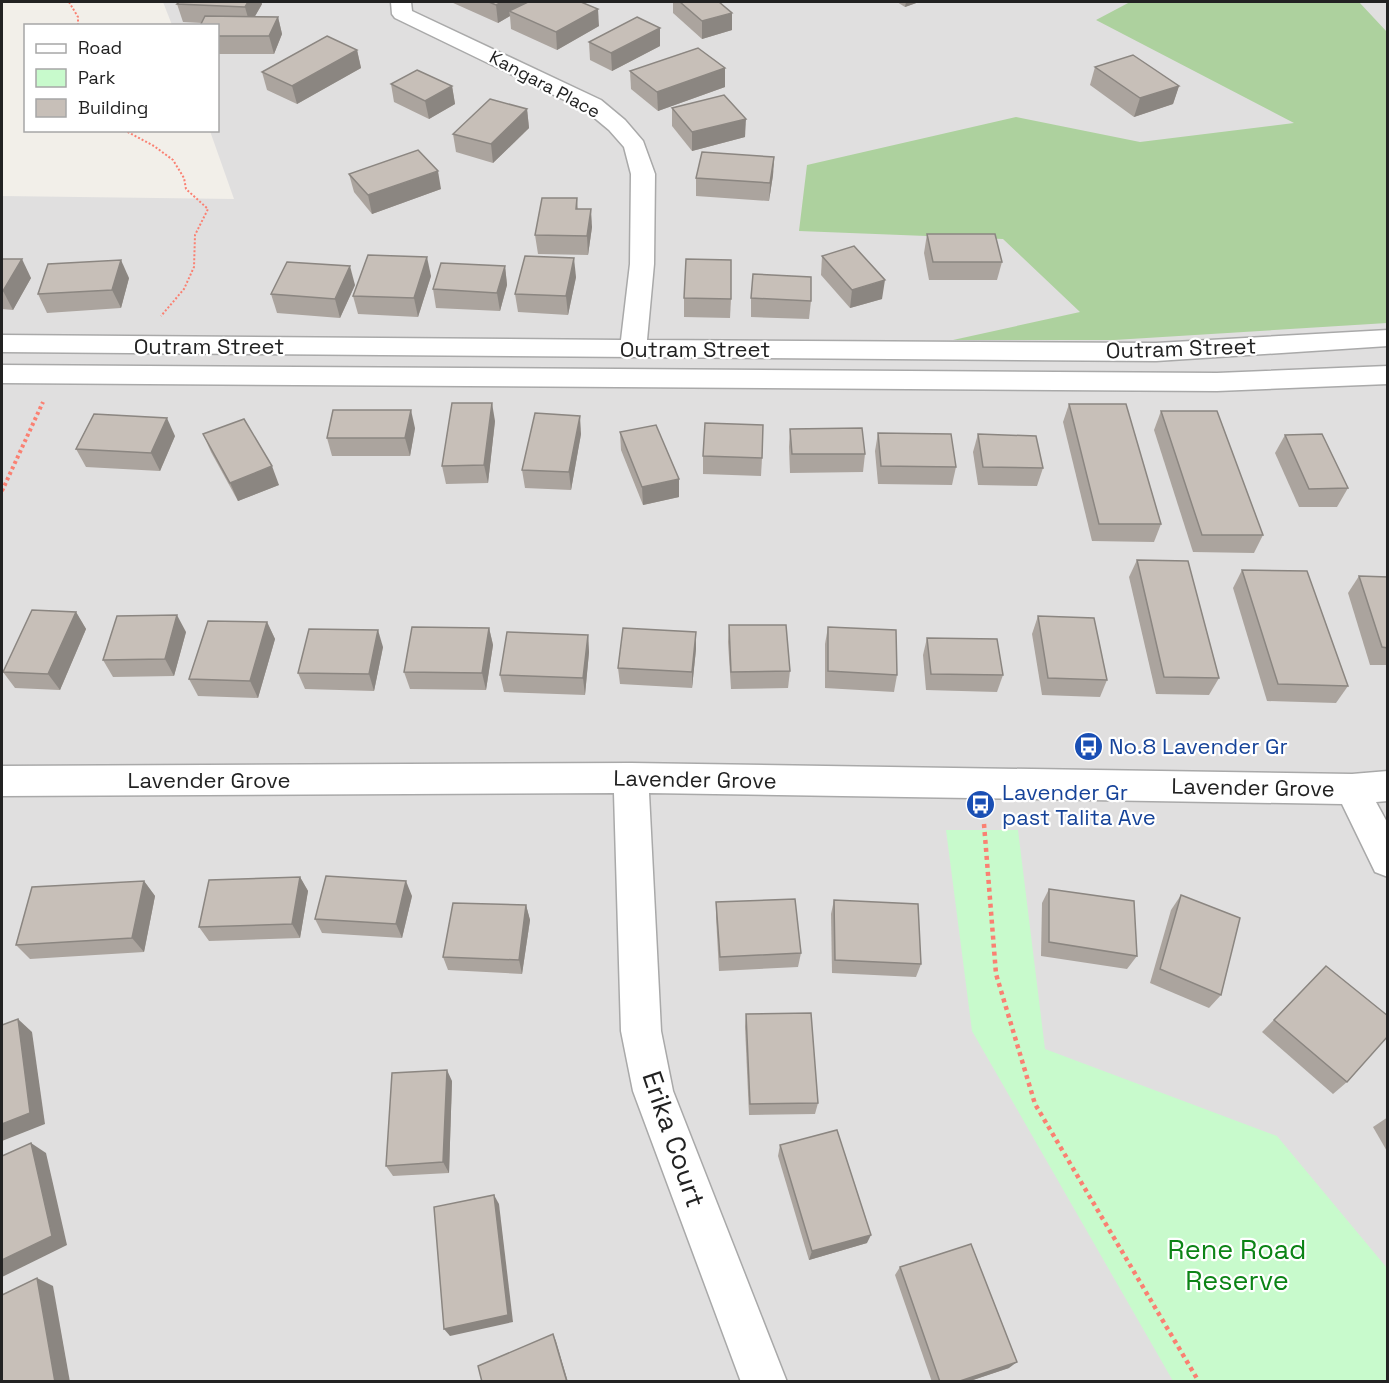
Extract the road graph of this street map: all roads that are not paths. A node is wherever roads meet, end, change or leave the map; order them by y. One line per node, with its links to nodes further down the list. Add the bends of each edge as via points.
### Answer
1 (401, 2): 4 (street, Kangara Place, via 402,14 593,105 635,146 643,174 643,197 642,264)
2 (1388, 338): 4 (street, Outram Street, via 1156,352)
3 (2, 344): 4 (street, Outram Street)
4 (633, 349)
5 (2, 374): 6 (street, Outram Street, via 1205,382)
6 (1388, 375)
7 (631, 778): 8 (street, Lavender Grove); 10 (street, Lavender Grove); 12 (street, Erika Court, via 641,1031 653,1090)
8 (2, 781)
9 (1388, 786): 10 (street, Lavender Grove)
10 (1352, 789): 11 (street)
11 (1388, 861)
12 (764, 1382)

